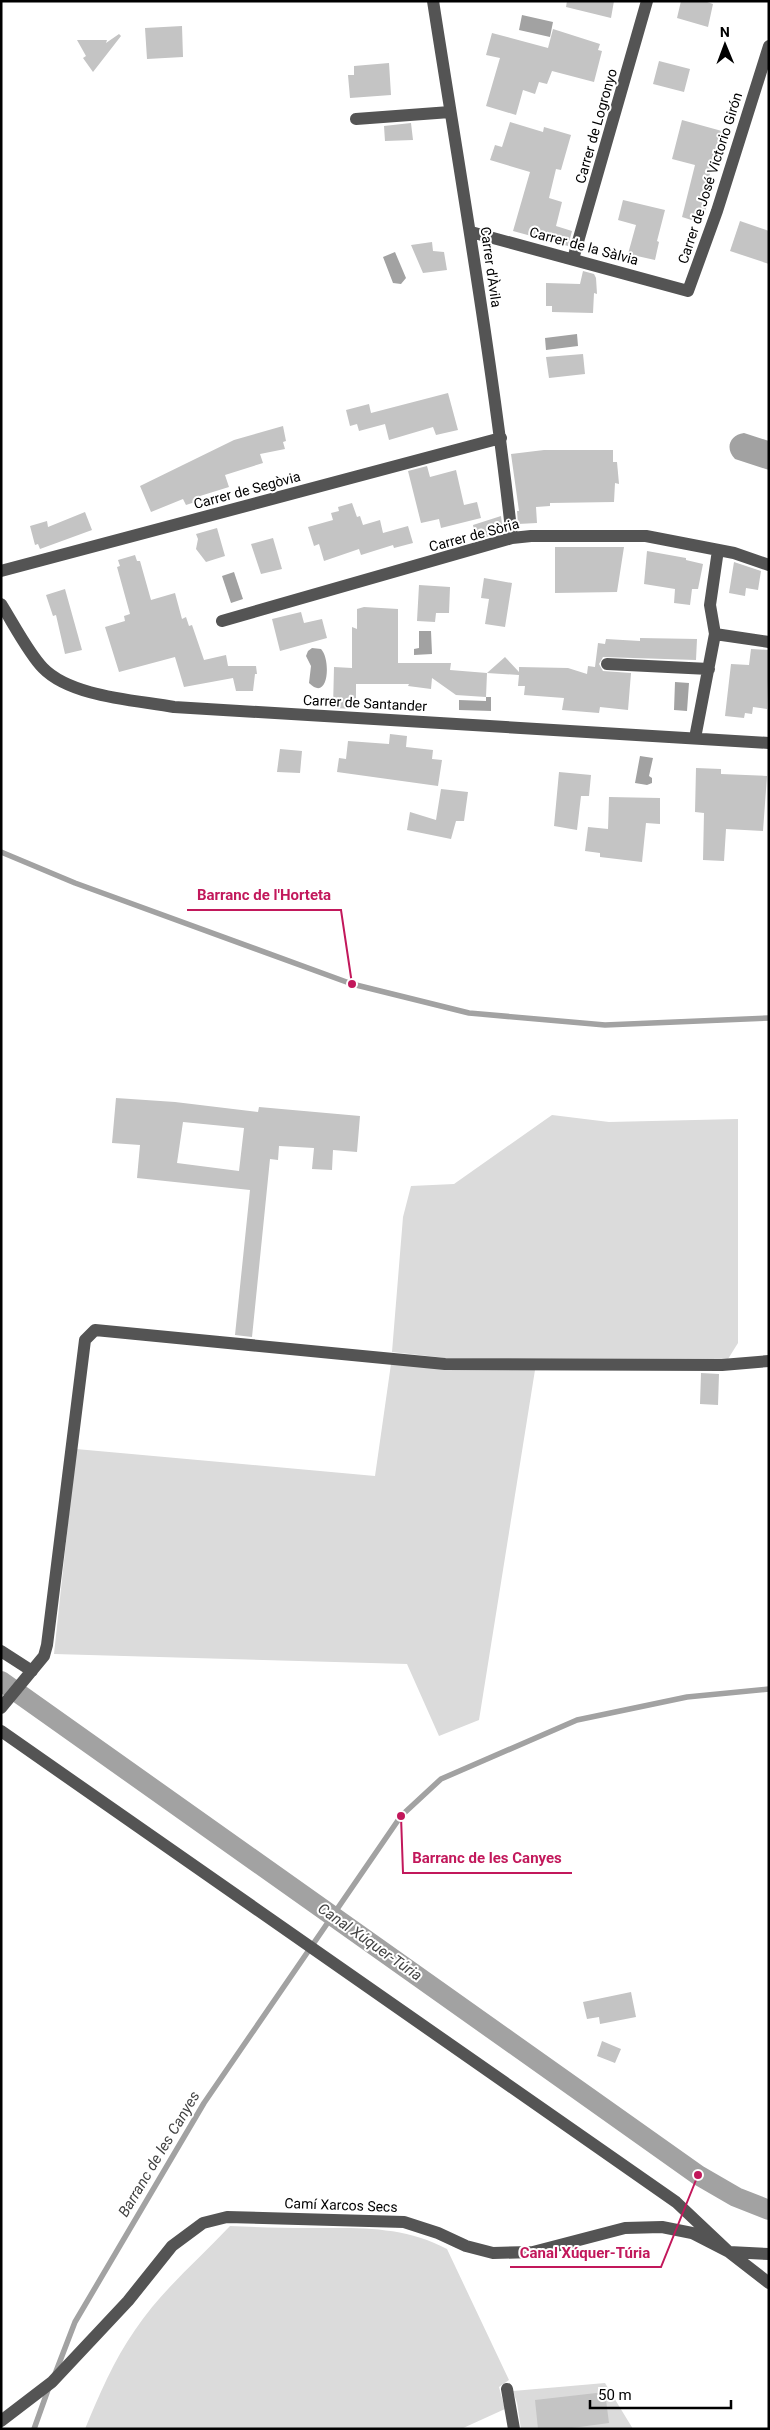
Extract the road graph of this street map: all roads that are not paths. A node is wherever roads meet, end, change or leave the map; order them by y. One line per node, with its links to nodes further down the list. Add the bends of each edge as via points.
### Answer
1 (433, 1): 4 (street, Carrer d'Àvila)
2 (647, 1): 7 (street, Carrer de Logronyo)
3 (769, 46): 8 (street, Carrer de José Victorio Girón)
4 (450, 112): 5 (street); 6 (street, Carrer d'Àvila)
5 (356, 119)
6 (471, 232): 7 (street, Carrer de la Sàlvia); 9 (street, Carrer d'Àvila)
7 (574, 259): 8 (street, Carrer de la Sàlvia)
8 (688, 291)
9 (501, 438): 10 (street, Carrer d'Àvila); 13 (street, Carrer de Segòvia)
10 (512, 538): 11 (street, Carrer de Sòria, via 646,536); 15 (street, Carrer de Sòria)
11 (718, 550): 12 (street, Carrer de Sòria); 16 (street, via 710,605)
12 (769, 565)
13 (1, 571)
14 (1, 604): 20 (street, Carrer de Santander, via 42,667 62,682 102,694 174,707)
15 (222, 621)
16 (715, 634): 17 (street); 19 (street)
17 (769, 642)
18 (607, 664): 19 (street)
19 (709, 669): 20 (street)
20 (695, 738): 21 (street, Carrer de Santander)
21 (769, 743)
22 (769, 1361): 24 (street, via 722,1365 445,1364 95,1330 85,1340 47,1645 44,1656)
23 (1, 1651): 24 (street)
24 (29, 1674): 25 (street)
25 (1, 1708)
26 (1, 1731): 27 (street, via 676,2202)
27 (729, 2252): 28 (street); 29 (street, Camí Xarcos Secs); 31 (street, Camí Xarcos Secs, via 692,2233 662,2227 625,2228 533,2252 493,2253 404,2222 227,2217 203,2223 172,2246 128,2301 52,2382)
28 (769, 2254)
29 (769, 2283)
30 (506, 2389): 32 (street)
31 (1, 2421)
32 (514, 2429)

